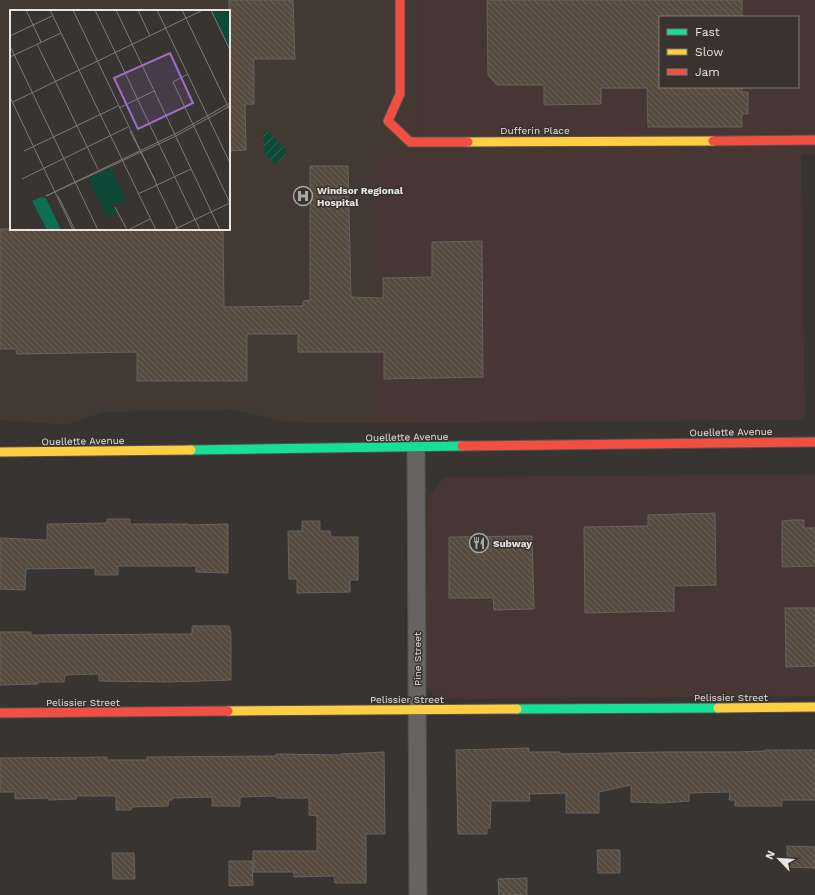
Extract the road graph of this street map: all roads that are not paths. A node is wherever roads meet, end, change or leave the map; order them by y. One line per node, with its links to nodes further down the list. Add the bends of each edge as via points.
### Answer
1 (400, 0): 2 (street, Dufferin Place, via 400,94 388,121 410,142)
2 (815, 140)
3 (815, 442): 4 (street, Ouellette Avenue)
4 (416, 448): 5 (street, Ouellette Avenue); 7 (street, Pine Street)
5 (0, 452)
6 (815, 707): 7 (street, Pelissier Street)
7 (418, 710): 8 (street, Pelissier Street); 9 (street, Pine Street)
8 (0, 713)
9 (418, 895)

